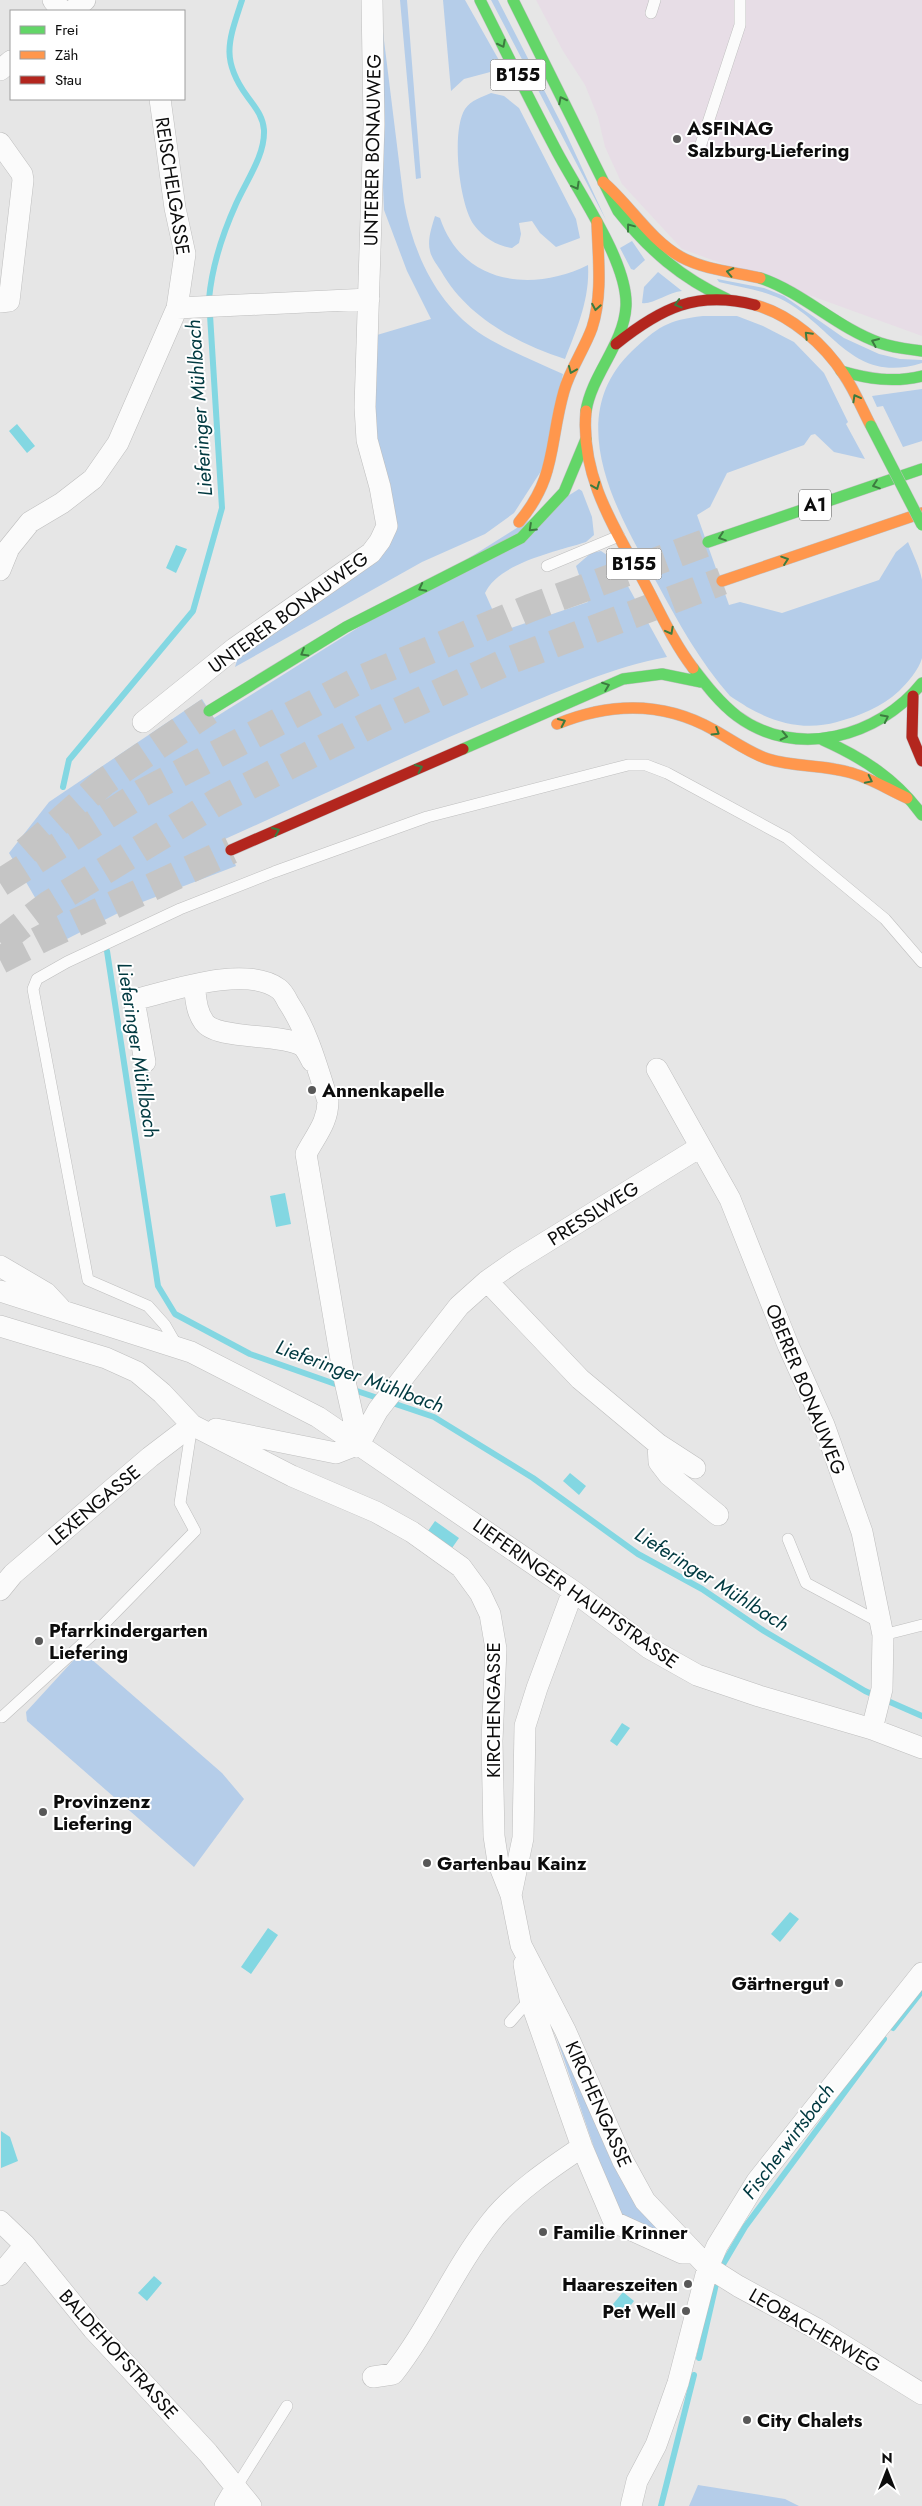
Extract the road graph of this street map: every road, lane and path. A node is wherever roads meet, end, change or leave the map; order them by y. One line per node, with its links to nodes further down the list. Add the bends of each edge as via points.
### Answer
1 (53, 0): 8 (street)
2 (85, 0): 9 (street)
3 (372, 0): 18 (street, UNTERER BONAUWEG, via 374,124)
4 (480, 0): 17 (main road, B155, one-way to 17, via 556,150)
5 (513, 0): 16 (main road, B155, one-way to 5)
6 (655, 0): 10 (lane)
7 (740, 0): 15 (lane, via 740,26)
8 (61, 10)
9 (73, 10)
10 (650, 13)
11 (10, 62): 12 (street)
12 (0, 70)
13 (160, 100): 21 (street, REISCHELGASSE, via 175,208 186,254)
14 (0, 143): 20 (street, via 23,180 9,301)
15 (700, 144)
16 (603, 182): 19 (main road, B155, one-way to 16, via 698,287 666,266 641,242 618,211); 23 (main road, one-way to 16, via 884,346 858,335 799,294 770,282 680,256 652,233 618,194)
17 (597, 222): 22 (main road, B155, via 625,290 626,314 622,332); 32 (main road, one-way to 32, via 600,278 594,322 564,393 554,457 544,484 526,514)
18 (369, 299): 21 (street); 40 (street, UNTERER BONAUWEG, via 365,407 367,440 386,517 387,526 380,541 371,553 235,648)
19 (726, 299): 22 (main road, B155, one-way to 22, via 699,299 676,304 635,326); 24 (main road, B155, one-way to 19, via 802,329 780,314 754,303)
20 (0, 302)
21 (177, 308): 34 (street, REISCHELGASSE, via 118,443 93,479 30,522 9,548)
22 (614, 346): 26 (main road, B155, via 604,360 589,396)
23 (922, 351)
24 (841, 370): 25 (main road, via 871,380 909,380); 29 (main road, B155, one-way to 24, bridge)
25 (922, 376)
26 (586, 439): 30 (main road, B155, one-way to 30, via 593,482); 32 (main road, one-way to 32, via 564,492 542,518 521,538)
27 (922, 469): 31 (main road, A1, one-way to 31)
28 (922, 513): 35 (main road, A1, one-way to 28)
29 (922, 525)
30 (619, 536): 33 (lane); 36 (main road, B155, one-way to 36)
31 (708, 542)
32 (466, 566): 39 (main road, one-way to 39, via 346,628)
33 (547, 566)
34 (0, 570)
35 (722, 581)
36 (701, 682): 41 (main road, one-way to 36, via 623,679 650,673 675,674); 42 (main road, B155, one-way to 42, via 726,707 760,730 787,737)
37 (922, 682): 38 (main road, B155)
38 (913, 696): 42 (main road, B155, one-way to 38, via 858,732 892,715); 43 (main road, B155, via 909,726 913,746)
39 (209, 710)
40 (143, 722)
41 (497, 733): 44 (main road, one-way to 44, via 553,726 575,716 622,706 661,708 690,718 768,759 859,775); 46 (main road, one-way to 41)
42 (823, 740): 44 (main road, B155, via 878,768)
43 (922, 761)
44 (907, 798): 45 (main road, B155)
45 (922, 815)
46 (231, 850)
47 (922, 962): 58 (lane, via 886,919 787,838 667,773 646,765 628,765 428,817 180,909 67,962 37,979 33,988 88,1280 148,1306 165,1325)
48 (194, 985): 49 (street, via 134,1000); 50 (street, via 197,1008 205,1024 220,1032 287,1040 303,1046); 50 (street, via 254,979 280,990 302,1022)
49 (145, 1062)
50 (317, 1068): 60 (street, via 328,1101 328,1114 306,1154 344,1377)
51 (657, 1069): 52 (street, OBERER BONAUWEG)
52 (700, 1147): 54 (street, PRESSLWEG); 68 (street, OBERER BONAUWEG, via 730,1199 788,1345 824,1425 862,1532)
53 (0, 1266): 56 (street, via 46,1293)
54 (487, 1281): 60 (street, PRESSLWEG, via 459,1306 378,1410); 61 (street, via 580,1379)
55 (0, 1291): 56 (street, LIEFERINGER HAUPTSTRASSE)
56 (63, 1312): 58 (street, LIEFERINGER HAUPTSTRASSE)
57 (0, 1326): 59 (street, KIRCHENGASSE, via 106,1358 137,1372)
58 (178, 1348): 60 (street, LIEFERINGER HAUPTSTRASSE, via 318,1417)
59 (192, 1425): 60 (street, via 336,1453); 65 (street, LEXENGASSE, via 13,1574); 69 (lane, via 180,1503 195,1531 104,1624); 72 (street, KIRCHENGASSE, via 412,1532 462,1568 480,1593 490,1614 496,1648 492,1741 494,1836 498,1862)
60 (359, 1444): 66 (street, LIEFERINGER HAUPTSTRASSE)
61 (658, 1444): 62 (street); 63 (street, via 659,1462 669,1475)
62 (695, 1468)
63 (718, 1515)
64 (788, 1539): 68 (lane, via 806,1583)
65 (0, 1590)
66 (573, 1591): 70 (street, LIEFERINGER HAUPTSTRASSE, via 649,1648 697,1675); 72 (street, KIRCHENGASSE, via 525,1726 523,1838)
67 (922, 1625): 68 (lane)
68 (883, 1629): 70 (street, OBERER BONAUWEG, via 880,1699)
69 (2, 1717)
70 (872, 1728): 71 (street, LIEFERINGER HAUPTSTRASSE)
71 (922, 1748)
72 (511, 1895): 73 (street, KIRCHENGASSE)
73 (521, 1945): 75 (street, KIRCHENGASSE); 80 (street, KIRCHENGASSE, via 565,2030 623,2161 645,2201)
74 (922, 1973): 80 (street, via 757,2181)
75 (530, 1999): 76 (lane); 77 (street, KIRCHENGASSE)
76 (510, 2022)
77 (582, 2147): 80 (street, KIRCHENGASSE, via 614,2222); 82 (street, KIRCHENGASSE, via 544,2172 492,2221 461,2264 404,2360 393,2374)
78 (0, 2221): 79 (street, BALDEHOFSTRASSE)
79 (24, 2246): 81 (street); 85 (street, BALDEHOFSTRASSE, via 93,2329 208,2453)
80 (701, 2260): 83 (street, LEOBACHERWEG, via 738,2286 817,2329); 87 (street, via 678,2383 656,2445 637,2481)
81 (0, 2275)
82 (373, 2377)
83 (922, 2394)
84 (287, 2406): 85 (lane)
85 (230, 2497): 86 (street, BALDEHOFSTRASSE)
86 (251, 2506)
87 (631, 2506)

